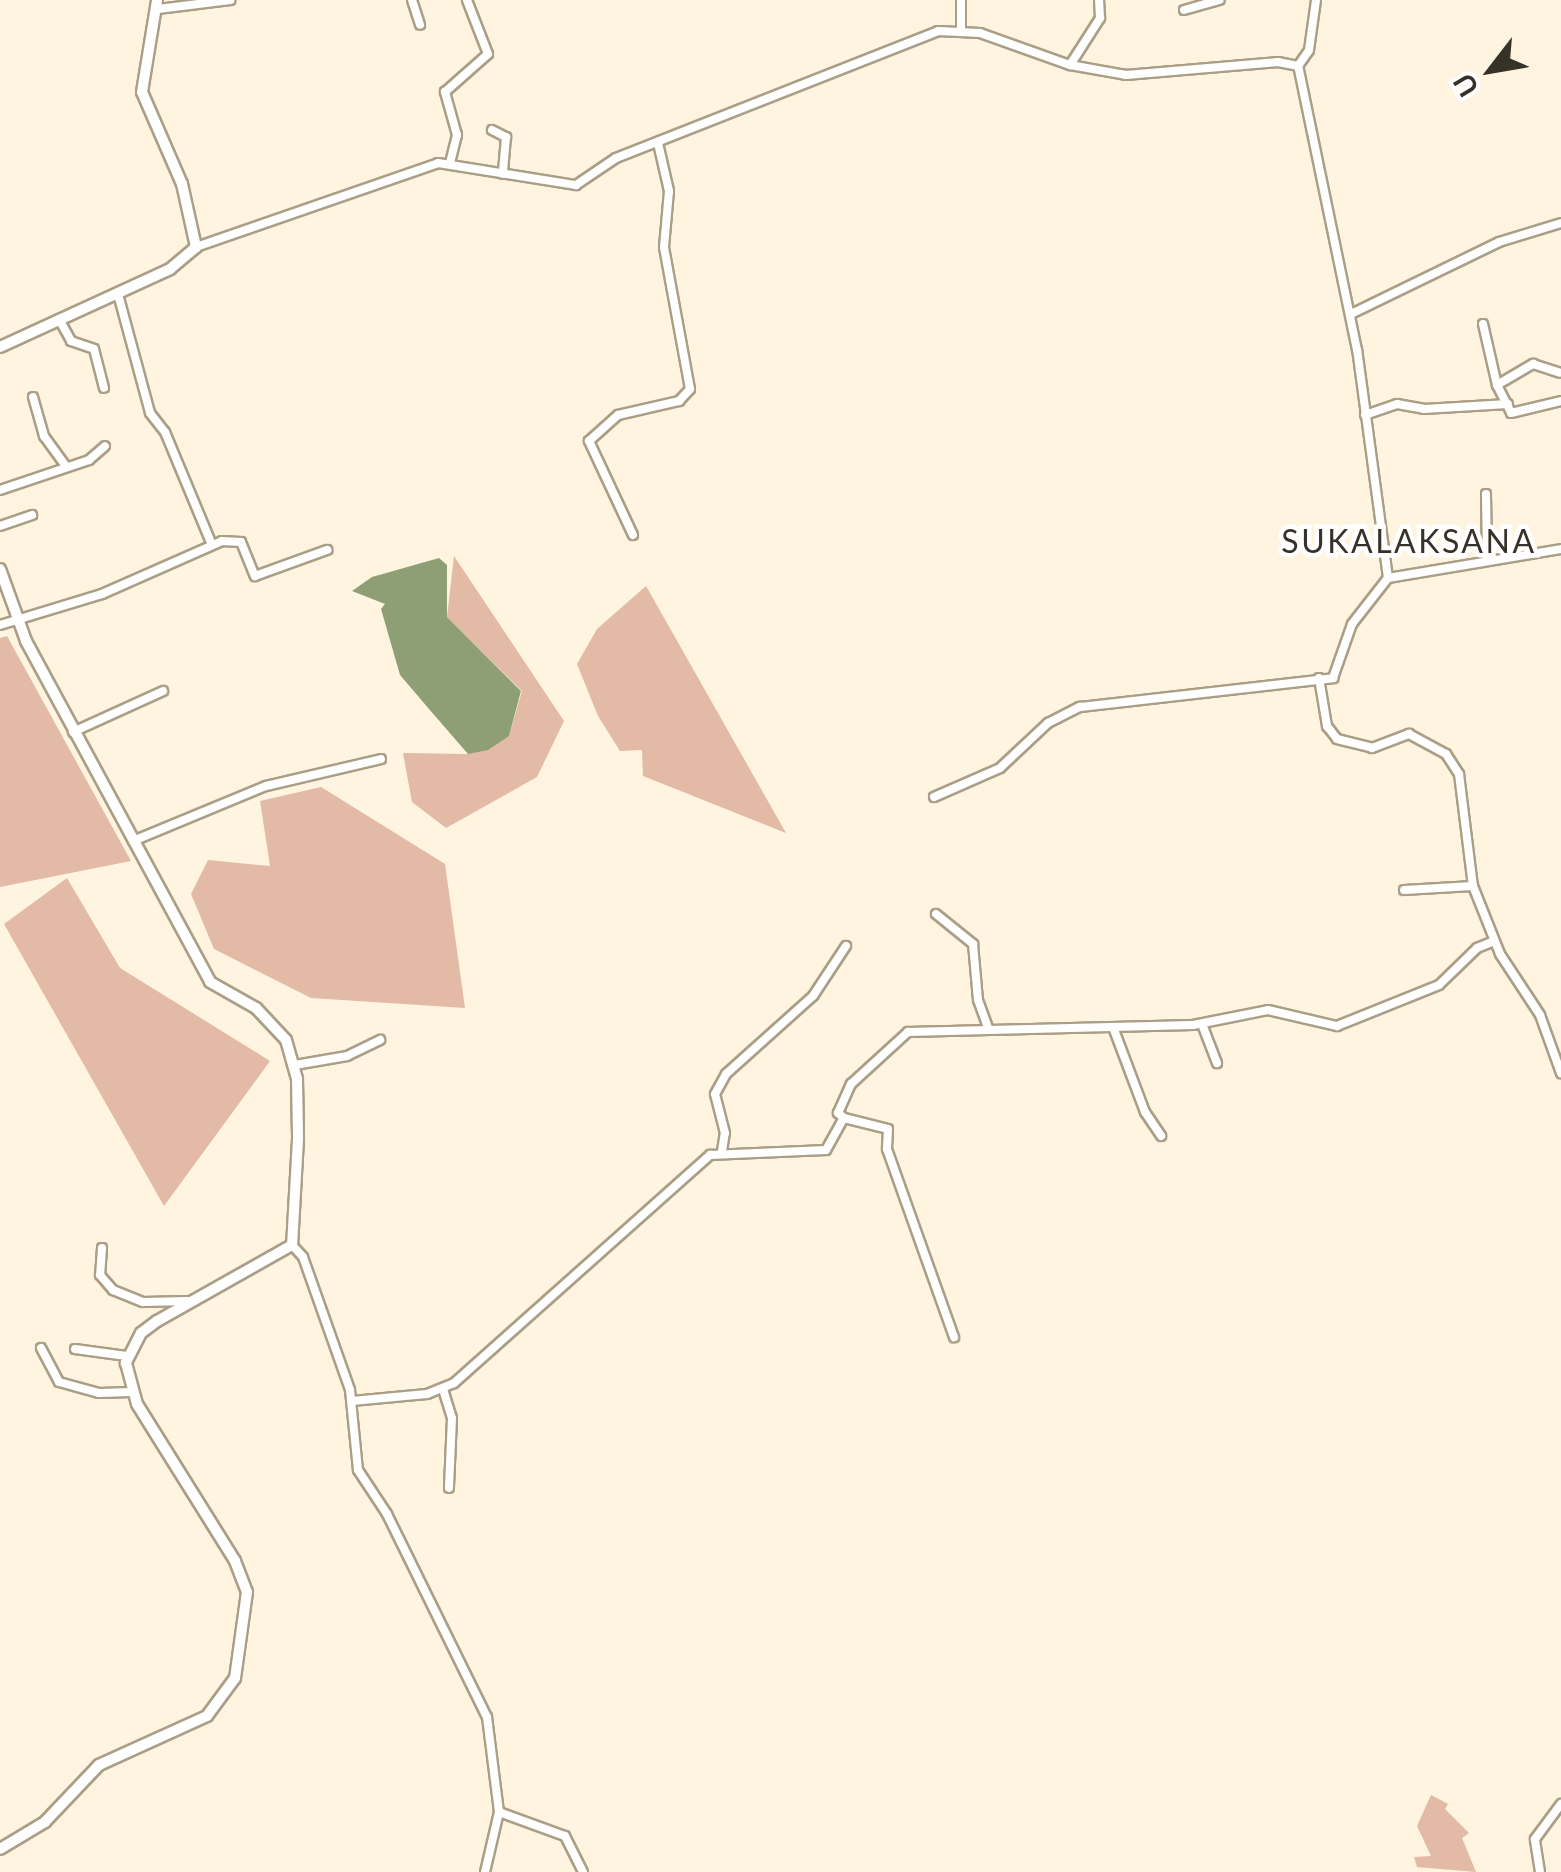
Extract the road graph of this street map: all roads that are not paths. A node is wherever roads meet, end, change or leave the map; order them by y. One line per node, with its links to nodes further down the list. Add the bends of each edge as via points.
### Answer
1 (230, 0): 8 (street)
2 (412, 0): 10 (street)
3 (468, 0): 16 (street, via 488,54 444,92 457,135)
4 (962, 0): 11 (street)
5 (1099, 0): 12 (street, via 1100,18)
6 (1220, 0): 9 (street)
7 (1316, 0): 13 (street, via 1309,50)
8 (158, 4): 19 (main road, via 142,92 182,184)
9 (1184, 10)
10 (420, 24)
11 (960, 30): 12 (street); 15 (street, via 914,39)
12 (1070, 65): 13 (street, via 1126,75 1278,62)
13 (1298, 66): 21 (street)
14 (492, 130): 17 (street, via 506,136)
15 (658, 143): 17 (street, via 607,162 576,185); 38 (street, via 669,191 664,246 690,389 678,401 618,415 589,441)
16 (450, 163): 17 (street); 19 (street)
17 (503, 174)
18 (1561, 223): 21 (street, via 1499,242)
19 (196, 246): 20 (main road, via 179,264)
20 (118, 294): 22 (main road); 39 (street, via 150,413 166,432)
21 (1351, 314): 31 (street)
22 (59, 319): 24 (main road); 27 (street, via 71,342 94,349)
23 (1483, 324): 26 (street)
24 (0, 347)
25 (1560, 373): 26 (street, via 1532,364)
26 (1497, 384): 30 (street)
27 (104, 388)
28 (34, 397): 33 (street, via 44,436)
29 (1561, 402): 30 (street, via 1514,414)
30 (1508, 404): 31 (street, via 1397,404)
31 (1365, 415): 44 (street)
32 (105, 446): 33 (street, via 89,460)
33 (64, 464): 34 (street)
34 (0, 490)
35 (1486, 494): 42 (street)
36 (32, 516): 37 (street)
37 (0, 526)
38 (633, 535)
39 (212, 545): 41 (street, via 238,539 255,576); 46 (street, via 102,594)
40 (1561, 549): 42 (street)
41 (328, 550)
42 (1488, 561): 44 (street)
43 (0, 569): 45 (main road)
44 (1388, 578): 48 (street, via 1352,624 1333,678)
45 (3, 587): 46 (main road)
46 (17, 617): 47 (street); 50 (main road)
47 (0, 624)
48 (1319, 678): 52 (street, via 1080,707 1048,723 1000,768); 54 (street, via 1327,726 1337,739 1372,748 1409,734 1446,754 1459,774)
49 (163, 691): 50 (street)
50 (73, 732): 53 (main road)
51 (381, 759): 53 (street, via 266,786)
52 (934, 797)
53 (133, 841): 64 (main road, via 210,982 278,1028)
54 (1473, 886): 55 (street); 57 (street)
55 (1404, 890)
56 (936, 914): 60 (street, via 973,944 978,1000)
57 (1494, 940): 59 (street, via 1439,986 1337,1026 1268,1010); 65 (street, via 1540,1015)
58 (846, 946): 68 (street, via 813,996 726,1074 715,1094 725,1133)
59 (1202, 1024): 61 (street); 63 (street)
60 (988, 1027): 61 (street); 66 (street, via 898,1036 850,1084 838,1114)
61 (1113, 1027): 67 (street, via 1144,1112)
62 (380, 1040): 64 (street, via 332,1060)
63 (1218, 1063)
64 (295, 1065): 69 (main road)
65 (1561, 1073)
66 (844, 1118): 68 (street, via 826,1150); 72 (street, via 888,1129 886,1149)
67 (1161, 1136)
68 (722, 1150): 76 (street, via 674,1180 616,1241)
69 (292, 1245): 71 (main road); 78 (street, via 304,1257)
70 (102, 1248): 71 (street, via 100,1275 112,1290 143,1302)
71 (189, 1301): 75 (main road, via 141,1333)
72 (954, 1337)
73 (41, 1348): 77 (street, via 59,1382 98,1393)
74 (75, 1349): 75 (street)
75 (127, 1356): 77 (main road)
76 (443, 1389): 78 (street); 79 (street, via 452,1418)
77 (131, 1392): 82 (main road, via 238,1567 248,1604 241,1658 227,1695 207,1716 99,1765 45,1822)
78 (352, 1401): 81 (street, via 365,1487 387,1514 484,1707)
79 (449, 1488)
80 (1561, 1804): 85 (street, via 1535,1839)
81 (499, 1812): 83 (street); 84 (street, via 565,1836)
82 (0, 1849)
83 (485, 1872)
84 (583, 1872)
85 (1540, 1872)

